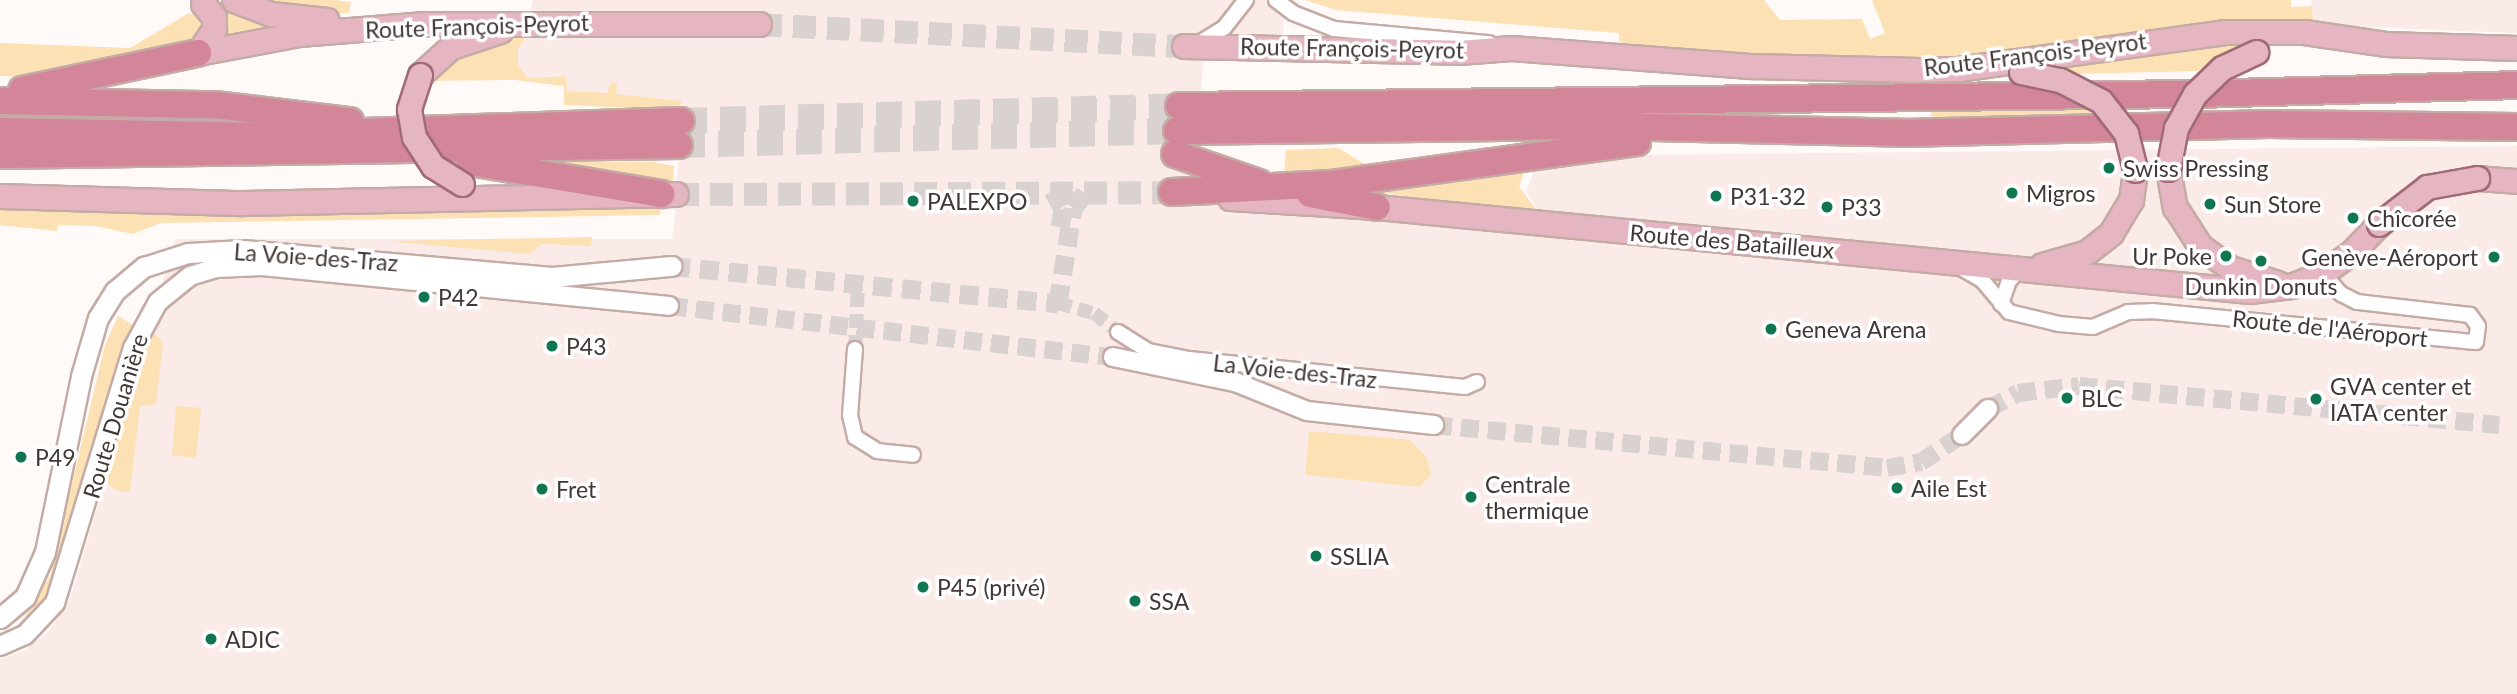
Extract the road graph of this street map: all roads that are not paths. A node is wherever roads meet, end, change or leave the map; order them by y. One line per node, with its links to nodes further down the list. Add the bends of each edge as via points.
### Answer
1 (234, 0): 5 (main road, via 297,19)
2 (1246, 0): 10 (street, Route François-Peyrot, via 1224,28)
3 (1276, 0): 12 (street, Route François-Peyrot, via 1293,13 1334,29 1462,37)
4 (202, 1): 14 (main road, via 214,17 215,29)
5 (422, 24): 6 (main road, Route François-Peyrot); 14 (main road, Route François-Peyrot, via 299,34)
6 (541, 24): 7 (main road, Route François-Peyrot); 33 (main road, bridge, via 465,40 436,57 420,75 409,109 414,137 433,166 462,184)
7 (759, 24)
8 (2517, 36): 11 (street)
9 (2385, 44): 11 (main road, Route François-Peyrot); 15 (main road, Route François-Peyrot, via 2304,32 2224,32); 39 (main road, bridge, via 2280,47 2256,52 2222,68 2195,94 2176,128 2168,169 2175,207 2204,251 2239,272)
10 (1189, 46): 12 (main road, Route François-Peyrot, via 1459,52)
11 (2477, 46): 13 (main road, Route François-Peyrot)
12 (1511, 48): 15 (main road, Route François-Peyrot, via 1753,66)
13 (2517, 48)
14 (198, 53): 18 (highway)
15 (1958, 69): 37 (main road, bridge, via 2021,72 2060,80 2101,101 2126,133 2135,170 2126,211 2103,241 2077,256)
16 (2517, 85): 17 (highway)
17 (2365, 90): 19 (highway); 23 (highway)
18 (0, 94)
19 (2517, 99)
20 (0, 101): 22 (highway, via 215,105)
21 (2517, 127): 25 (highway, via 2281,124)
22 (407, 128): 24 (highway, via 250,136); 26 (highway, via 680,133)
23 (1177, 130): 25 (highway, via 1604,126); 29 (highway)
24 (0, 131)
25 (1771, 133): 29 (highway, via 1614,143)
26 (371, 153): 27 (highway); 31 (highway, via 483,164)
27 (0, 155)
28 (2517, 181): 38 (main road, Route des Batailleux, bridge, via 2472,178 2437,183 2379,224)
29 (1278, 189): 30 (highway); 34 (highway)
30 (1172, 192): 34 (main road, Route des Batailleux)
31 (668, 194): 33 (main road)
32 (0, 196): 33 (main road, via 243,203)
33 (514, 197)
34 (1377, 207): 35 (main road, Route des Batailleux)
35 (1955, 265): 37 (main road, Route des Batailleux); 40 (street, Route de l'Aéroport, via 1982,280)
36 (671, 266): 50 (main road, La Voie-des-Traz, via 560,278 232,250 188,253 144,267 110,296 95,326 45,552 25,597)
37 (2021, 268): 39 (main road, Route des Batailleux, via 2250,291); 40 (street, via 2009,281)
38 (2323, 273): 39 (main road, Route des Batailleux); 40 (street, Route de l'Aéroport, via 2341,294 2357,302 2470,315 2478,326 2476,342 2152,311 2127,312 2093,327 2012,313)
39 (2291, 286)
40 (2001, 304)
41 (668, 306): 51 (street, Route Douanière, via 235,265 180,282 158,302 141,328 63,584 35,627)
42 (1118, 332): 45 (street, La Voie-des-Traz, via 1149,351 1189,359 1465,387)
43 (855, 349): 49 (street, via 849,415 855,438 877,451)
44 (1113, 358): 47 (street, via 1235,382 1307,411)
45 (1477, 382)
46 (1988, 409): 48 (street)
47 (1434, 425)
48 (1962, 435)
49 (913, 455)
50 (0, 618)
51 (0, 646)

